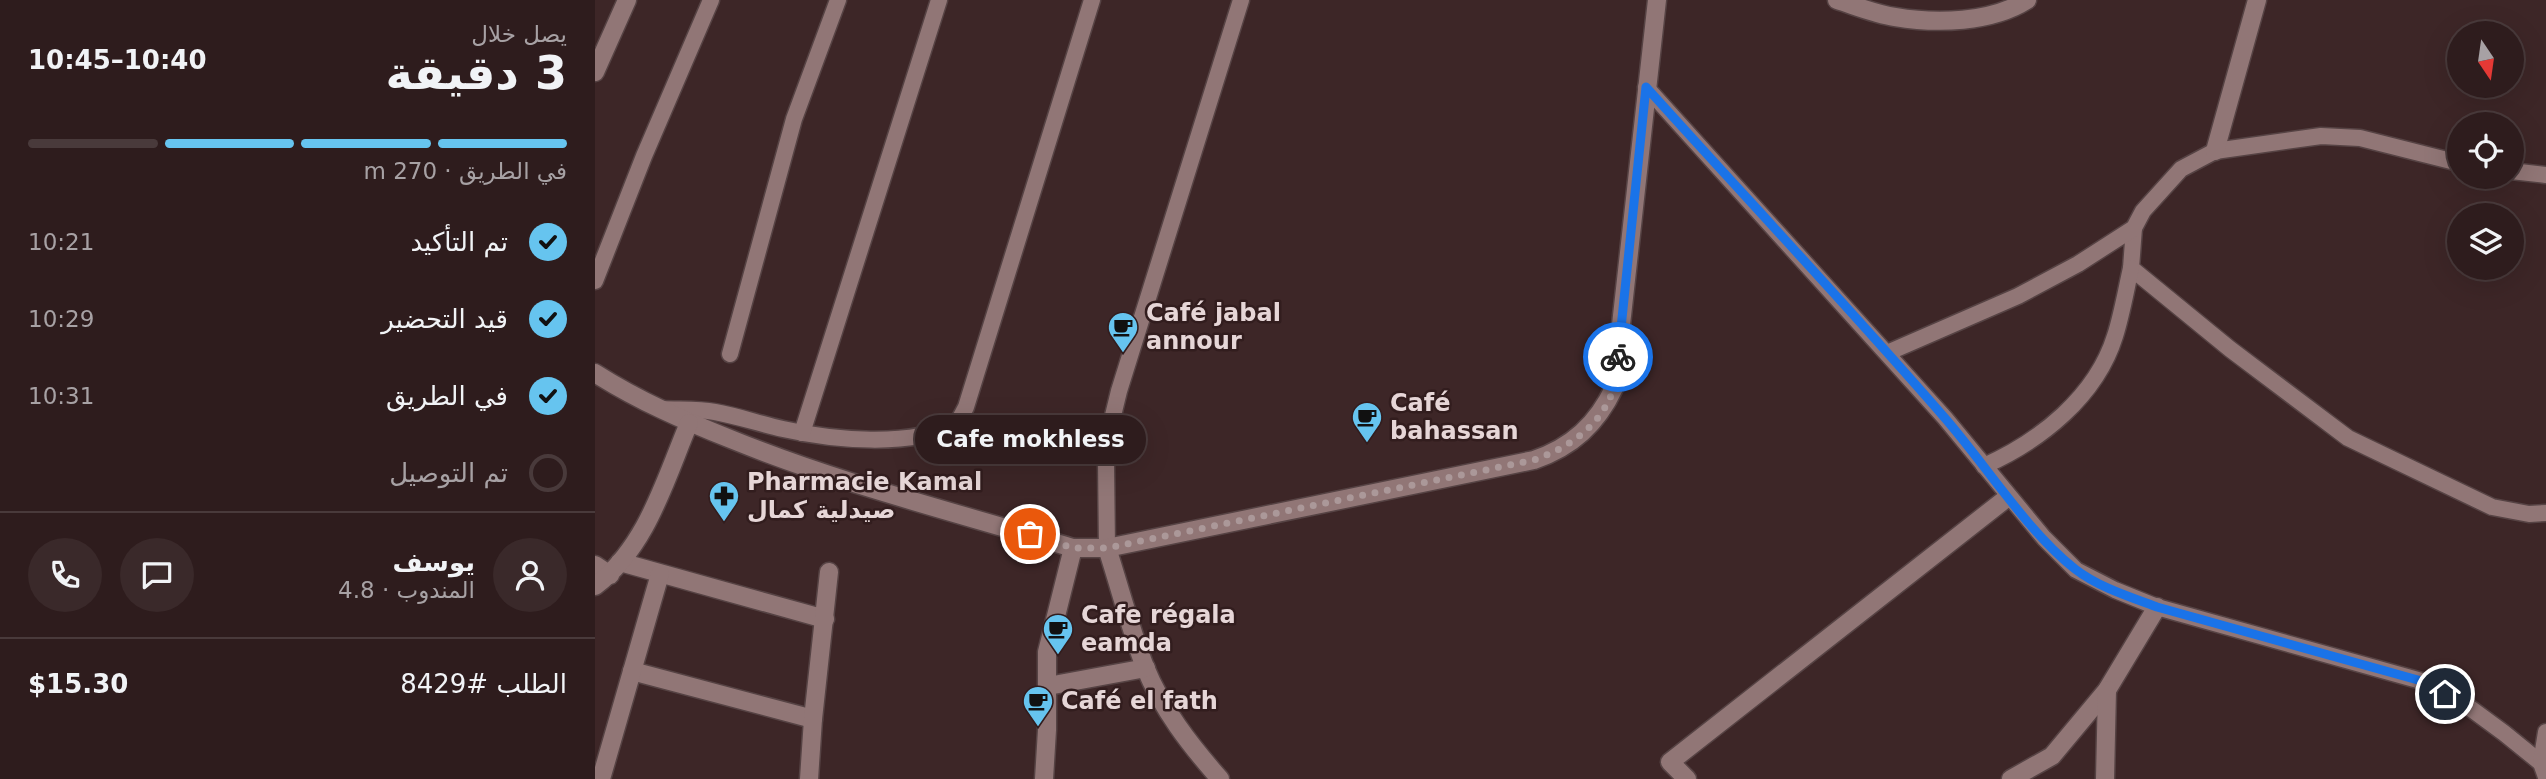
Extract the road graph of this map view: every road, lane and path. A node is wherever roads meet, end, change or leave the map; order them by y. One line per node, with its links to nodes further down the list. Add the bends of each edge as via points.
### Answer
1 (627, 0): 11 (street)
2 (711, 0): 20 (lane)
3 (838, 0): 22 (lane, via 794,119)
4 (939, 0): 26 (lane)
5 (1092, 0): 26 (lane, via 957,424 893,439)
6 (1241, 0): 31 (lane, via 1119,391 1106,463)
7 (1657, 0): 13 (street)
8 (1837, 0): 9 (street, via 1894,17 1954,19 2000,12)
9 (2027, 0)
10 (2257, 0): 14 (street)
11 (602, 36): 12 (street)
12 (595, 72)
13 (1646, 87): 21 (lane); 31 (street, via 1613,388 1596,420 1577,438 1534,460)
14 (2215, 151): 15 (lane, via 2321,136 2360,138); 18 (lane, via 2181,169 2143,211)
15 (2447, 160)
16 (2524, 172): 17 (lane)
17 (2546, 175)
18 (2134, 228): 19 (lane); 21 (lane, via 2018,296)
19 (2131, 268): 27 (lane, via 2114,338 2097,374 2040,436); 29 (lane, via 2348,438 2492,507)
20 (595, 281)
21 (1887, 353): 27 (lane)
22 (730, 354)
23 (595, 373): 24 (street)
24 (656, 408): 25 (street); 26 (lane, via 715,412)
25 (689, 423): 30 (street, via 852,484); 32 (street, via 649,519 637,540)
26 (802, 433)
27 (1984, 466): 28 (lane)
28 (2008, 497): 36 (lane, via 2076,570); 49 (street, via 1669,762)
29 (2546, 513)
30 (1073, 548): 31 (street); 40 (street, via 1047,652)
31 (1107, 548): 38 (street)
32 (608, 567): 34 (street); 35 (street)
33 (829, 572): 37 (street)
34 (660, 574): 37 (street); 39 (street)
35 (595, 586)
36 (2157, 607): 41 (street); 44 (lane, via 2425,682 2466,705)
37 (825, 619): 42 (street)
38 (1146, 668): 40 (street); 48 (street, via 1180,730)
39 (632, 671): 42 (street); 45 (street)
40 (1048, 686): 47 (street)
41 (2107, 690): 50 (street, via 2052,756); 51 (street)
42 (813, 719): 46 (street)
43 (2546, 732): 44 (lane)
44 (2544, 770)
45 (601, 779)
46 (809, 779)
47 (1044, 779)
48 (1220, 779)
49 (1687, 779)
50 (2011, 779)
51 (2105, 779)

